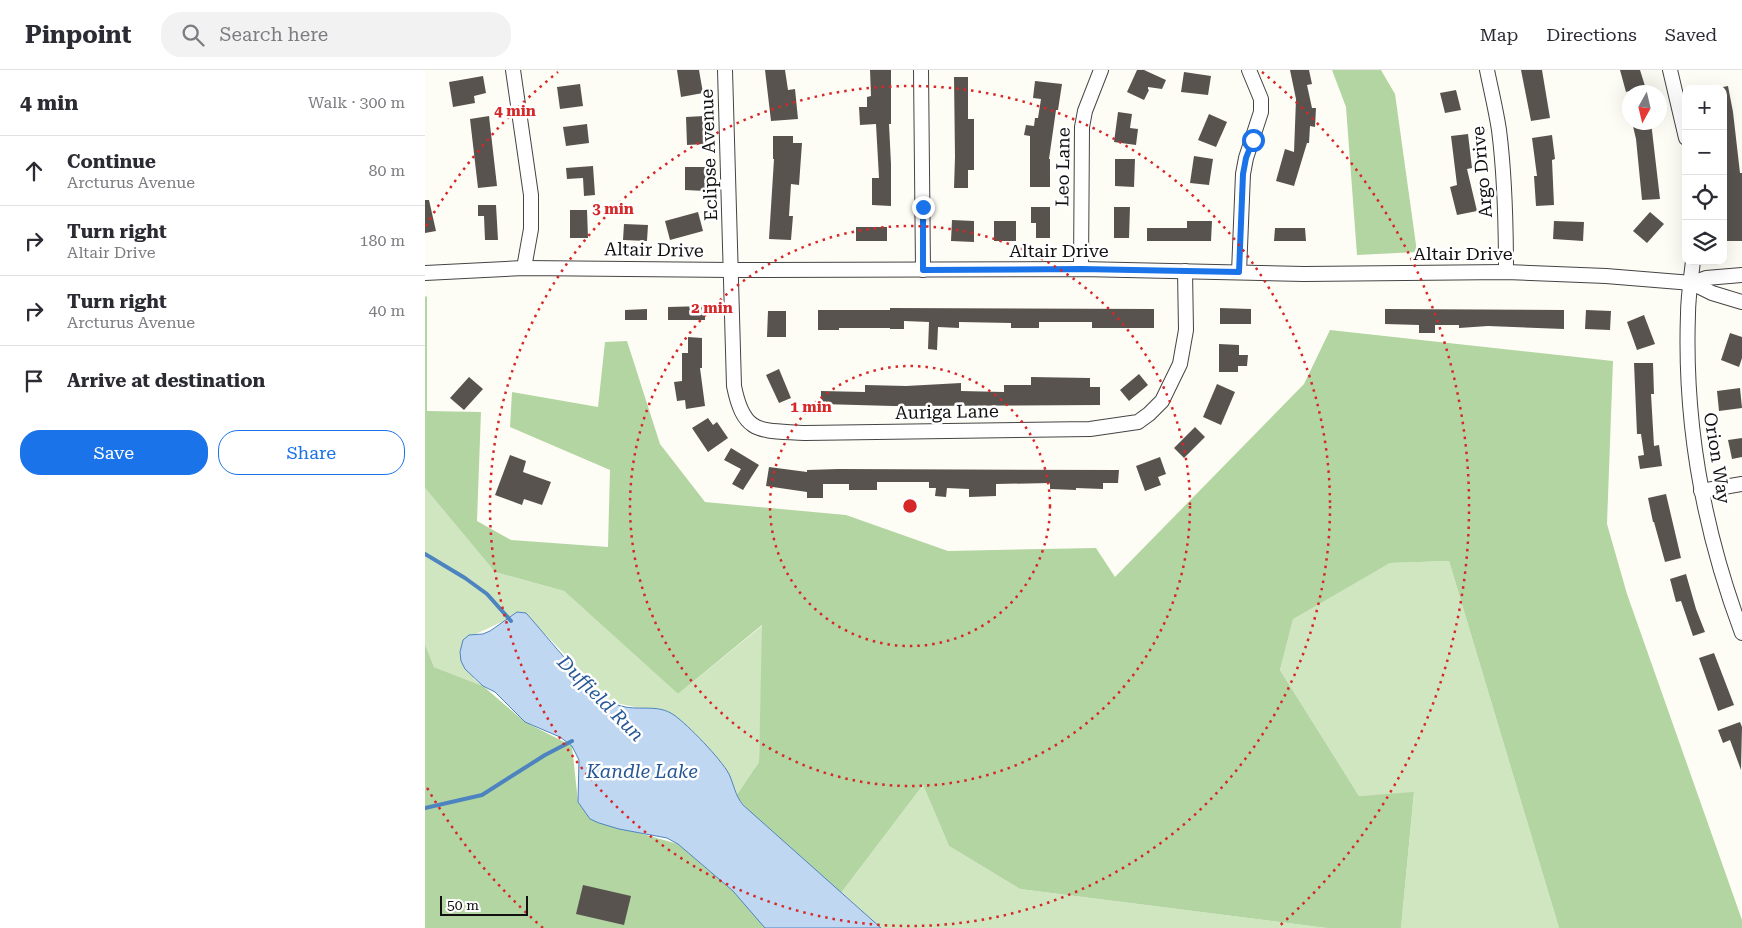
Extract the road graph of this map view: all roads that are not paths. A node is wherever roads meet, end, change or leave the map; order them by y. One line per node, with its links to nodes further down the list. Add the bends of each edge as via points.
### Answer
1 (513, 70): 10 (street, via 531,195 531,229)
2 (725, 70): 12 (street, Eclipse Avenue)
3 (921, 70): 13 (street)
4 (1101, 70): 11 (street, Leo Lane, via 1087,104 1082,127)
5 (1249, 70): 15 (street, via 1261,99 1261,112 1243,174)
6 (1487, 70): 16 (street, Argo Drive, via 1499,128)
7 (1670, 70): 8 (street)
8 (1684, 130)
9 (1693, 265): 19 (street)
10 (523, 268): 12 (street, Altair Drive); 17 (street, Altair Drive)
11 (1081, 269): 13 (street, Altair Drive); 14 (street, Altair Drive)
12 (732, 270): 13 (street, Altair Drive); 14 (street, Auriga Lane, via 734,386 741,412 749,423 761,428 805,434 1090,429 1138,422 1162,401 1180,364 1186,330)
13 (923, 270)
14 (1185, 271): 15 (street, Altair Drive)
15 (1239, 272): 16 (street, Altair Drive)
16 (1506, 272): 19 (street, Altair Drive)
17 (425, 273)
18 (1742, 275): 19 (street, Altair Drive, via 1707,278)
19 (1692, 283): 20 (street, Altair Drive); 22 (street, Orion Way, via 1688,311 1687,382)
20 (1742, 302)
21 (1742, 484): 22 (street)
22 (1701, 490): 23 (street, Orion Way, via 1715,554)
23 (1742, 633)

